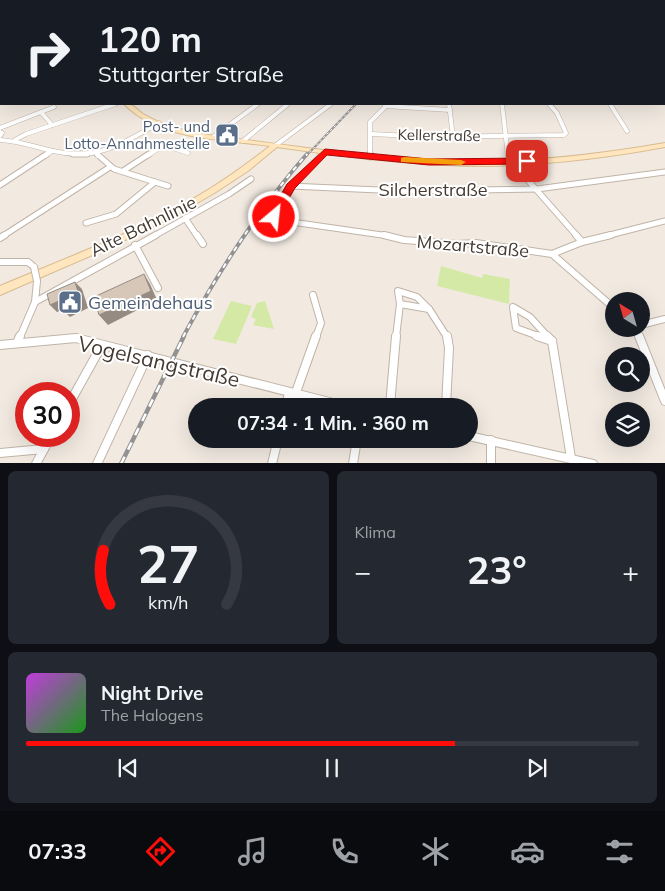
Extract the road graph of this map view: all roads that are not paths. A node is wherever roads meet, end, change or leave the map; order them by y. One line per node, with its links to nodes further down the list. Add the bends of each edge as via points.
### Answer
1 (111, 105): 15 (street)
2 (128, 105): 14 (street)
3 (257, 105): 22 (street)
4 (287, 105): 26 (street)
5 (331, 105): 27 (street)
6 (387, 105): 12 (street); 19 (street, via 370,122)
7 (449, 105): 12 (street)
8 (502, 105): 20 (street)
9 (551, 105): 20 (street, Kellerstraße, via 566,134)
10 (611, 105): 17 (street)
11 (54, 107): 13 (street)
12 (450, 110): 23 (street)
13 (41, 112): 15 (street); 16 (street)
14 (158, 123): 22 (street); 32 (street)
15 (52, 125): 25 (street)
16 (0, 128)
17 (627, 131)
18 (0, 132): 21 (street)
19 (372, 134): 23 (street, Kellerstraße); 33 (street)
20 (507, 135): 23 (street, Kellerstraße); 34 (street)
21 (0, 136)
22 (213, 137): 26 (street)
23 (453, 137)
24 (0, 140): 25 (street)
25 (15, 140): 29 (street)
26 (243, 141): 27 (street)
27 (276, 145): 30 (street); 54 (street, Alte Bahnlinie, via 245,171 197,200)
28 (665, 146): 34 (street, via 598,155)
29 (52, 151): 32 (street, via 81,157); 40 (street)
30 (325, 152): 33 (street); 42 (street)
31 (188, 153): 36 (street, via 164,145)
32 (97, 154): 35 (street, via 100,161)
33 (370, 157): 34 (street, via 429,162)
34 (510, 159): 43 (street)
35 (110, 168): 36 (street); 47 (street)
36 (122, 172): 39 (street)
37 (665, 172): 43 (street, Silcherstraße)
38 (251, 179): 44 (street)
39 (155, 182): 41 (street); 46 (street, via 116,214)
40 (0, 186)
41 (168, 186)
42 (290, 186): 43 (street, Silcherstraße, via 401,191); 51 (street, Mozartstraße, via 274,213 278,220 378,233 404,240 476,243)
43 (537, 189): 48 (street)
44 (186, 218): 49 (street); 50 (street)
45 (665, 221): 48 (street, Mozartstraße)
46 (86, 223)
47 (0, 238)
48 (582, 242): 51 (street, Mozartstraße)
49 (203, 244)
50 (135, 245): 53 (street); 57 (street)
51 (552, 254): 56 (street)
52 (0, 262): 57 (street, bridge, via 28,262 34,268 37,281)
53 (158, 288)
54 (0, 291)
55 (313, 295): 69 (street, via 321,323)
56 (605, 300)
57 (35, 302): 64 (street)
58 (400, 304): 59 (street); 59 (street, via 398,291 417,297); 72 (street)
59 (429, 309): 73 (street, via 447,336)
60 (665, 319): 61 (street)
61 (650, 322)
62 (640, 338): 74 (street)
63 (552, 341): 63 (street, via 530,317 513,307 516,328); 81 (street)
64 (17, 343): 65 (street, Vogelsangstraße); 66 (street, Vogelsangstraße, via 76,338)
65 (0, 345)
66 (102, 345): 67 (street, Vogelsangstraße); 68 (street)
67 (148, 355): 69 (street, Vogelsangstraße); 83 (street)
68 (80, 384)
69 (292, 394): 70 (street); 71 (street, Vogelsangstraße)
70 (290, 398)
71 (310, 398)
72 (391, 398)
73 (446, 398)
74 (665, 401)
75 (478, 438): 76 (street)
76 (491, 440): 81 (street); 86 (street)
77 (276, 448): 84 (street)
78 (356, 448): 85 (street)
79 (44, 449): 80 (street); 82 (street)
80 (0, 453)
81 (570, 458): 87 (street)
82 (37, 463)
83 (97, 463)
84 (272, 463)
85 (353, 463)
86 (492, 463)
87 (589, 463)

